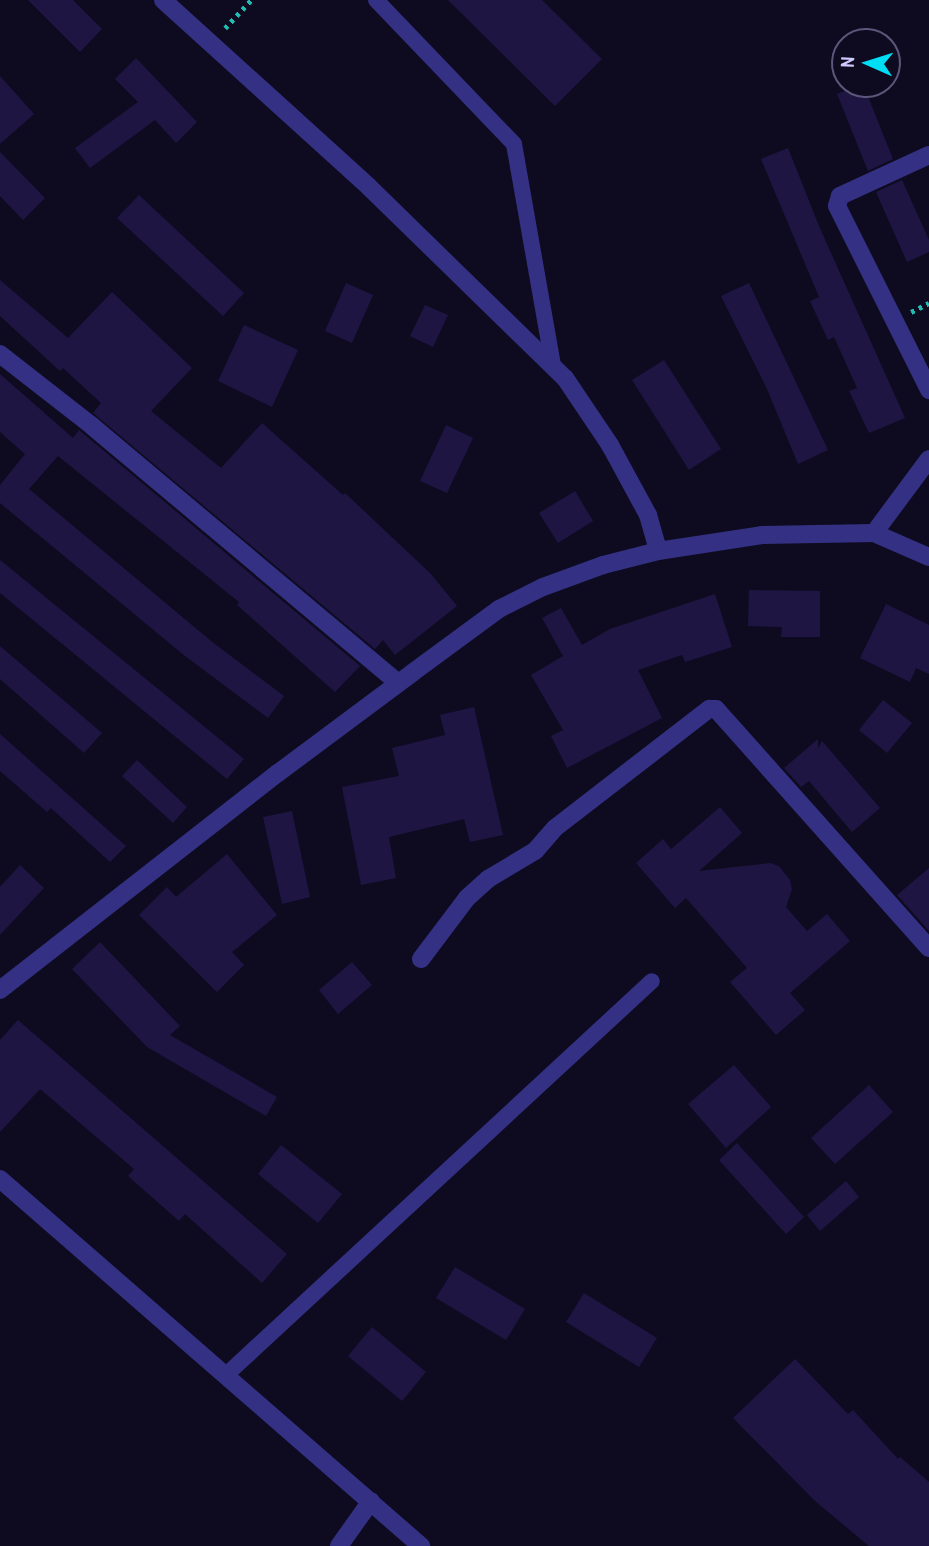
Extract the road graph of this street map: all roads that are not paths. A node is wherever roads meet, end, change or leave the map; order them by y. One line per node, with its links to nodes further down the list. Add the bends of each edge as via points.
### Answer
1 (163, 0): 5 (street, via 369,187)
2 (376, 0): 5 (lane, via 514,144)
3 (929, 155): 6 (street, via 840,196 837,206)
4 (0, 354): 11 (street)
5 (553, 365): 9 (street, via 610,445 648,516)
6 (929, 390)
7 (929, 459): 8 (street)
8 (874, 533): 9 (street, via 762,535); 10 (street)
9 (658, 551): 11 (street, via 543,586 499,608)
10 (929, 558)
11 (398, 683): 15 (street)
12 (929, 948): 13 (street, via 716,709 709,709 555,828 535,851 488,878)
13 (421, 958)
14 (652, 981): 17 (lane)
15 (0, 990)
16 (0, 1180): 17 (street)
17 (226, 1376): 18 (street)
18 (371, 1501): 19 (street); 20 (street)
19 (339, 1546)
20 (421, 1546)

